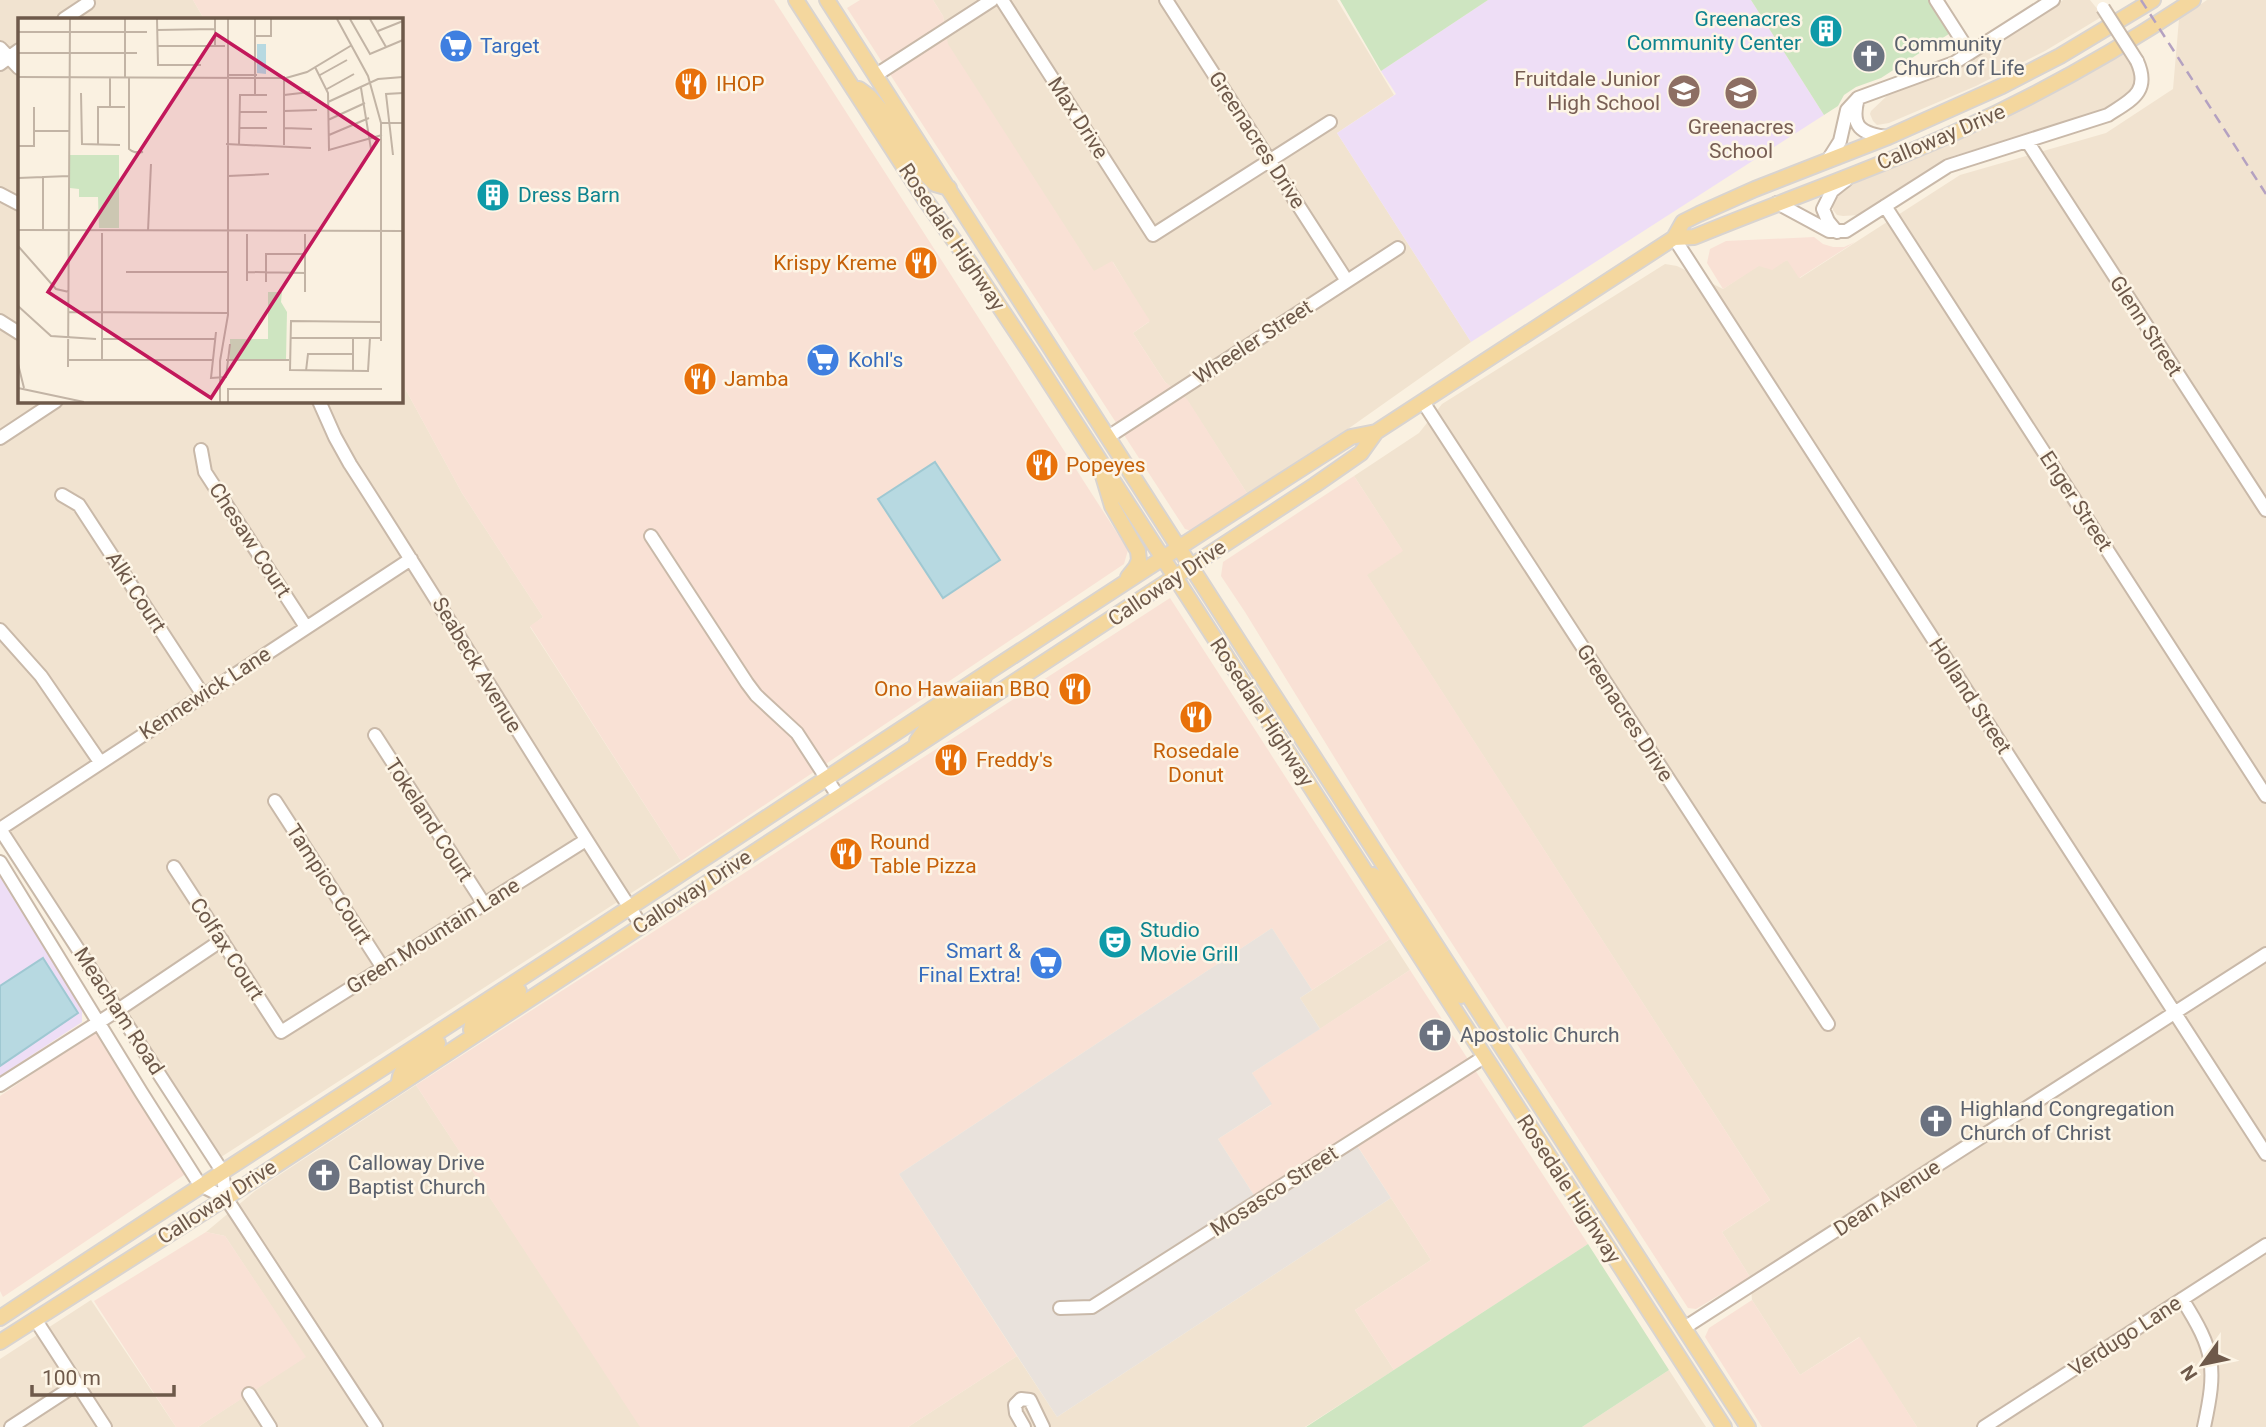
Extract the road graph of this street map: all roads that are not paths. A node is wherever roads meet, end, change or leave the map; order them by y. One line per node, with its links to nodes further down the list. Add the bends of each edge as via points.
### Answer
1 (796, 0): 15 (main road, Rosedale Highway)
2 (827, 0): 14 (main road, Rosedale Highway)
3 (992, 0): 14 (street)
4 (1002, 0): 21 (street, Max Drive, via 1153,235)
5 (1166, 0): 21 (street, Greenacres Drive)
6 (1936, 0): 13 (street)
7 (2053, 0): 13 (street)
8 (2153, 0): 18 (main road, Calloway Drive, via 2060,56)
9 (2193, 0): 22 (main road, Calloway Drive, via 2127,43 2015,104)
10 (88, 3): 12 (street)
11 (2100, 4): 19 (street, bridge, via 2137,61 2142,79 2136,95 2096,120)
12 (66, 18)
13 (1970, 53): 16 (street)
14 (876, 75): 23 (main road, Rosedale Highway)
15 (849, 82): 23 (main road, via 870,97 925,174); 40 (main road, Rosedale Highway)
16 (1858, 98): 18 (street, via 1854,112 1858,126 1867,134); 20 (street, via 1847,110 1840,141)
17 (1330, 122): 21 (street)
18 (1888, 138): 20 (main road, Calloway Drive)
19 (2027, 141): 27 (street, via 1948,166); 43 (street, Glenn Street)
20 (1828, 160): 29 (main road, Calloway Drive, via 1683,222)
21 (1270, 161): 31 (street, Greenacres Drive)
22 (1854, 174): 26 (main road, Calloway Drive); 28 (street, via 1832,191 1823,209)
23 (948, 188): 38 (main road, Rosedale Highway)
24 (0, 194): 25 (street)
25 (18, 203)
26 (1777, 204): 28 (street); 29 (main road, Calloway Drive, via 1695,237)
27 (1885, 206): 28 (street, via 1851,229); 61 (street, Enger Street)
28 (1838, 232)
29 (1674, 237): 34 (main road, Calloway Drive); 77 (street, Holland Street)
30 (1398, 248): 31 (street, Wheeler Street)
31 (1347, 281): 38 (street, Wheeler Street)
32 (0, 321): 33 (street)
33 (18, 332)
34 (1423, 401): 37 (main road, Calloway Drive); 80 (street, Greenacres Drive)
35 (54, 402): 39 (street)
36 (319, 402): 47 (street, Seabeck Avenue, via 350,464)
37 (1376, 432): 45 (main road, Calloway Drive, via 1350,437); 48 (main road, Calloway Drive, via 1361,453)
38 (1108, 437): 45 (main road, Rosedale Highway)
39 (0, 438)
40 (1091, 449): 46 (main road, Rosedale Highway); 50 (main road, via 1112,506 1138,551 1136,567)
41 (201, 450): 51 (street, Chesaw Court, via 205,472)
42 (62, 495): 54 (street, Alki Court, via 79,505)
43 (2266, 510)
44 (652, 536): 58 (street, via 747,683 797,733)
45 (1178, 547): 46 (main road, Calloway Drive); 48 (main road, Rosedale Highway)
46 (1161, 558): 49 (main road, Rosedale Highway); 50 (main road, Calloway Drive)
47 (411, 559): 51 (street, Kennewick Lane); 64 (street, Seabeck Avenue)
48 (1192, 567): 49 (main road, Calloway Drive); 65 (main road, Rosedale Highway)
49 (1175, 578): 56 (main road, Calloway Drive); 59 (main road, Rosedale Highway)
50 (1122, 583): 53 (main road, Calloway Drive)
51 (306, 627): 54 (street, Kennewick Lane)
52 (0, 630): 57 (street, via 41,676)
53 (985, 675): 56 (main road, via 973,697 931,723); 58 (main road, Calloway Drive)
54 (203, 695): 57 (street, Kennewick Lane)
55 (375, 735): 69 (street, Tokeland Court)
56 (910, 750): 60 (main road, Calloway Drive)
57 (100, 762): 63 (street, Kennewick Lane)
58 (827, 779): 60 (street); 70 (main road, Calloway Drive)
59 (1311, 788): 65 (main road, via 1334,809 1366,857); 68 (main road, Rosedale Highway)
60 (838, 796): 71 (main road, Calloway Drive)
61 (2266, 796)
62 (275, 800): 74 (street, Tampico Court)
63 (0, 829): 76 (street, Meacham Road)
64 (586, 840): 69 (street, Green Mountain Lane); 70 (street, Seabeck Avenue)
65 (1381, 859): 81 (main road, Rosedale Highway)
66 (0, 862): 79 (street, Meacham Road)
67 (174, 867): 72 (street, Colfax Court)
68 (1366, 873): 81 (main road, via 1382,881 1448,981); 84 (main road, Rosedale Highway)
69 (484, 904): 74 (street, Green Mountain Lane)
70 (629, 908): 71 (street, Seabeck Avenue); 75 (main road, Calloway Drive)
71 (641, 925): 83 (main road, Calloway Drive)
72 (222, 940): 76 (street); 82 (street, Colfax Court)
73 (2266, 954): 77 (street, Dean Avenue)
74 (383, 968): 82 (street, Green Mountain Lane)
75 (535, 970): 78 (main road, Calloway Drive); 83 (main road, via 518,993 472,1025)
76 (118, 1010): 79 (street); 88 (street, Meacham Road)
77 (2175, 1013): 87 (street, Holland Street); 98 (street, Dean Avenue)
78 (463, 1017): 85 (main road, via 444,1040 400,1073); 88 (main road, Calloway Drive)
79 (99, 1022): 86 (street); 89 (street, Meacham Road)
80 (1828, 1024)
81 (1492, 1031): 98 (main road, Rosedale Highway)
82 (281, 1032)
83 (471, 1036): 85 (main road, Calloway Drive)
84 (1484, 1057): 91 (main road, Rosedale Highway); 95 (street, Mosasco Street, via 1092,1307)
85 (398, 1083): 90 (main road, Calloway Drive)
86 (0, 1086)
87 (2266, 1154)
88 (222, 1171): 89 (main road, Calloway Drive); 90 (street, Meacham Road)
89 (201, 1185): 90 (street, Meacham Road); 93 (main road, Calloway Drive)
90 (226, 1198): 97 (main road, Calloway Drive); 107 (street, Meacham Road)
91 (1582, 1208): 98 (main road, via 1609,1235 1666,1322 1678,1330); 101 (main road, Rosedale Highway)
92 (2266, 1245): 94 (street, Verdugo Lane)
93 (57, 1280): 96 (main road, Calloway Drive); 99 (main road, via 46,1301)
94 (2182, 1299): 112 (street, Verdugo Lane); 113 (street, via 2202,1330 2212,1359 2212,1391)
95 (1060, 1308)
96 (0, 1318)
97 (35, 1320): 100 (main road, Calloway Drive); 102 (street)
98 (1684, 1328): 111 (main road, Rosedale Highway)
99 (0, 1332)
100 (0, 1342)
101 (1690, 1374): 110 (main road, Rosedale Highway); 111 (main road, via 1701,1374 1730,1417)
102 (77, 1384): 104 (street); 105 (street)
103 (248, 1394): 106 (street)
104 (11, 1427)
105 (105, 1427)
106 (270, 1427)
107 (376, 1427)
108 (1024, 1427): 109 (street, via 1014,1405 1021,1399 1030,1400)
109 (1043, 1427)
110 (1724, 1427)
111 (1746, 1427)
112 (1984, 1427)
113 (2204, 1427)

